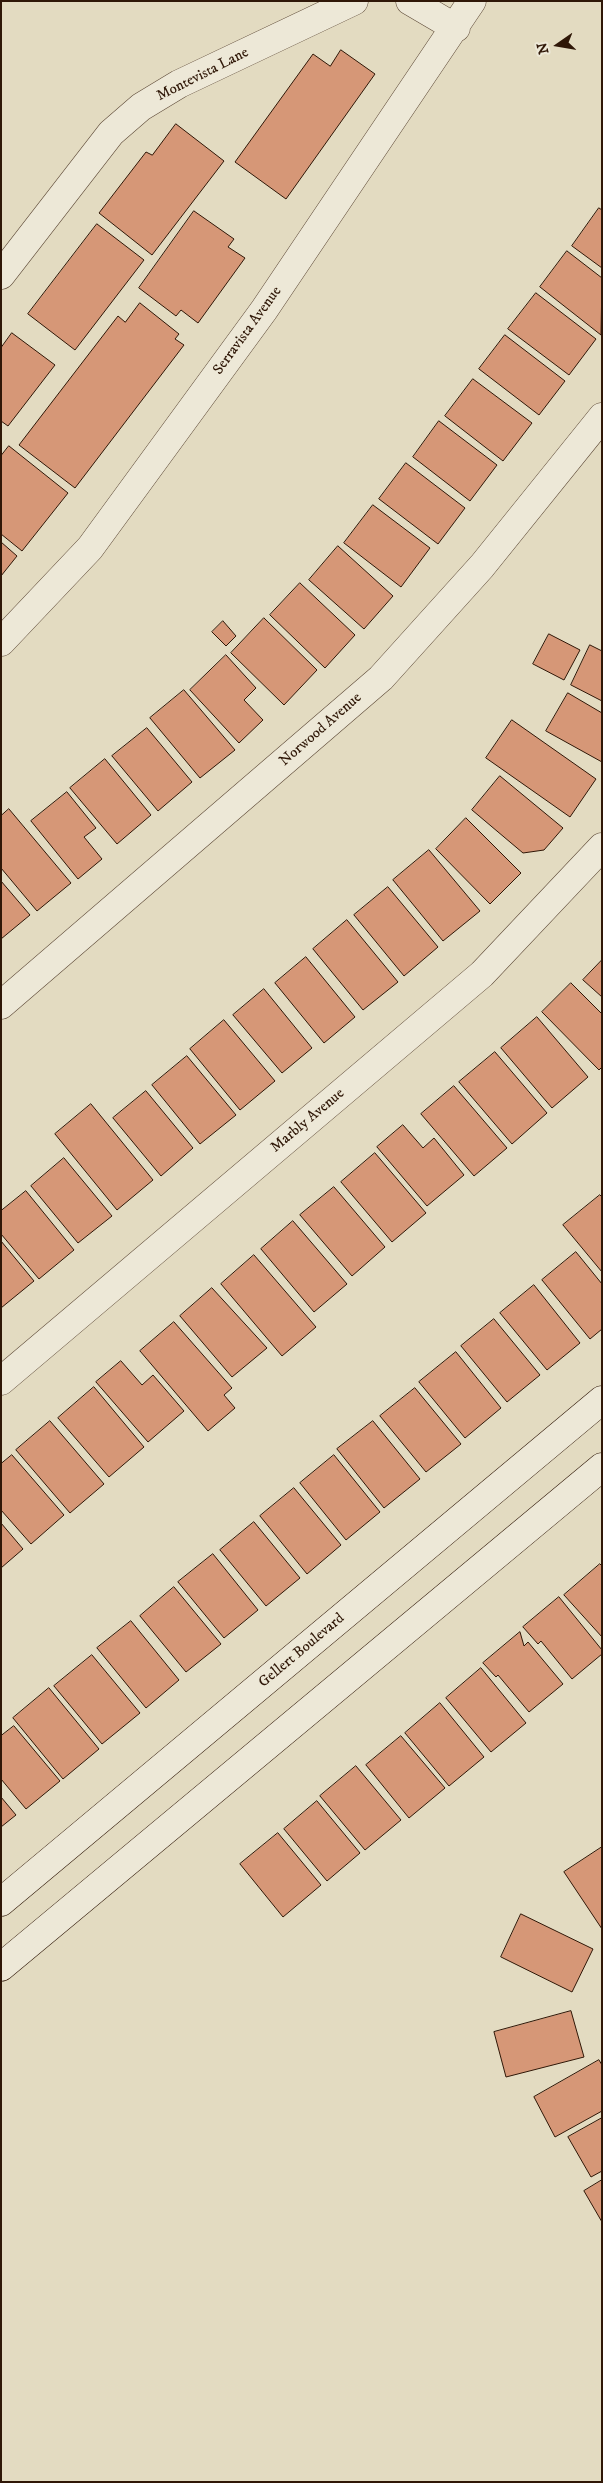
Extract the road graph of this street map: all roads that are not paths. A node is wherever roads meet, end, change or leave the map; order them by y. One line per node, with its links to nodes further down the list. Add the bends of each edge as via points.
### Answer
1 (354, 1): 5 (street, Montevista Lane, via 179,84 141,107 111,133)
2 (410, 1): 4 (street)
3 (472, 1): 4 (street, Serravista Avenue)
4 (456, 28): 7 (street, Serravista Avenue, via 264,310 90,548)
5 (1, 275)
6 (602, 416): 9 (street, Norwood Avenue, via 482,566 381,678)
7 (1, 642)
8 (602, 847): 10 (street, Marbly Avenue, via 482,974)
9 (1, 1005)
10 (1, 1381)
11 (602, 1400): 13 (street, Gellert Boulevard)
12 (602, 1467): 14 (street)
13 (1, 1902)
14 (1, 1967)

